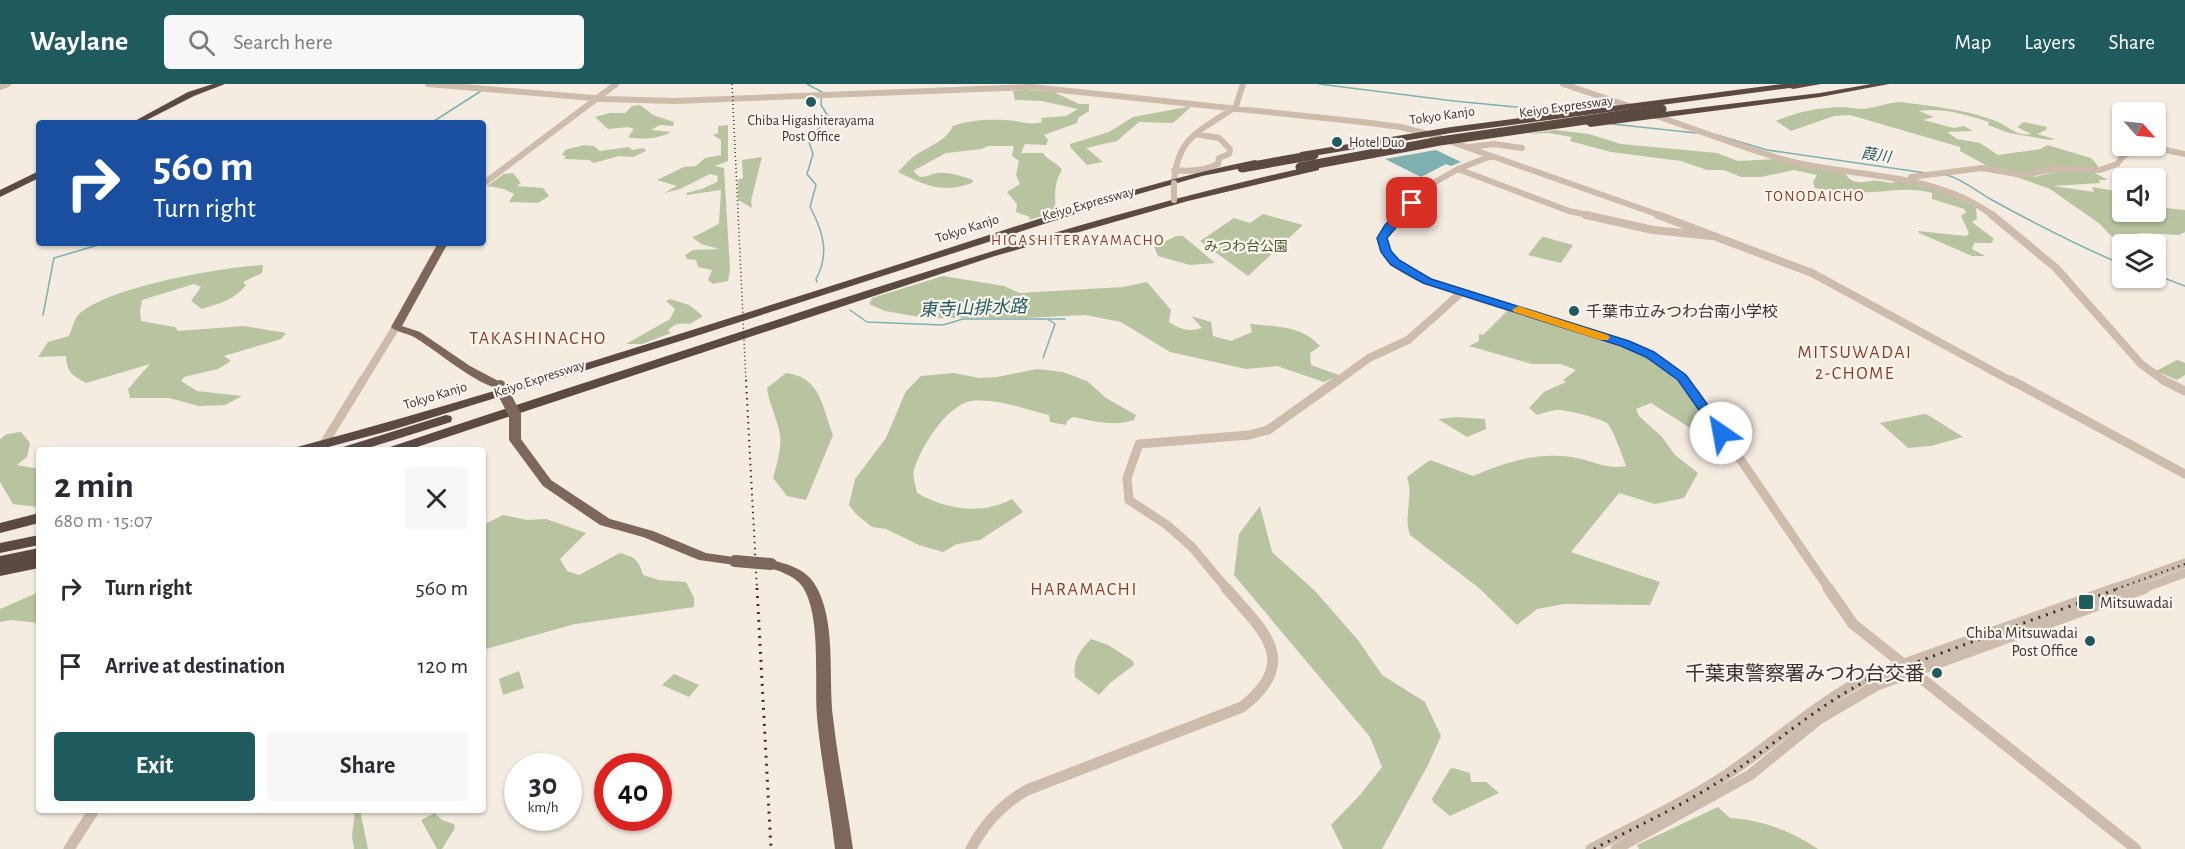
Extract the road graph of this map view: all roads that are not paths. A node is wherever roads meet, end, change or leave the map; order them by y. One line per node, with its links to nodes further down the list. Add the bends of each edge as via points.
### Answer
1 (8, 84): 13 (street)
2 (221, 84): 20 (highway, via 191,94)
3 (428, 84): 15 (street)
4 (616, 84): 15 (street)
5 (1243, 84): 17 (street)
6 (1563, 84): 16 (street)
7 (1800, 84): 16 (highway, Tokyo Kanjo)
8 (1817, 84): 18 (highway, Keiyo Expressway)
9 (1842, 84): 14 (highway, Keiyo Expressway)
10 (1863, 84): 14 (highway)
11 (1885, 84): 18 (highway, Tokyo Kanjo, via 1820,95)
12 (1025, 86): 15 (street, via 675,102); 17 (street)
13 (0, 87)
14 (1748, 97): 18 (highway, Keiyo Expressway)
15 (597, 98): 35 (street)
16 (1632, 107): 18 (street); 19 (highway, Tokyo Kanjo)
17 (1234, 108): 21 (street); 23 (street)
18 (1658, 110): 24 (highway, Tokyo Kanjo); 30 (highway, Keiyo Expressway, bridge); 34 (street, via 1702,132 1791,162)
19 (1551, 118): 22 (highway, Tokyo Kanjo); 36 (highway, bridge, via 1407,138 1242,168)
20 (141, 120)
21 (1408, 133): 22 (highway, Tokyo Kanjo); 25 (highway, Tokyo Kanjo)
22 (1427, 133): 24 (street)
23 (1195, 134): 33 (street, via 1179,154); 33 (street, via 1221,139 1230,149 1229,154 1219,158 1214,166)
24 (1455, 143): 26 (street); 38 (highway, Tokyo Kanjo, via 1315,168)
25 (1364, 144): 33 (highway, Tokyo Kanjo); 36 (highway)
26 (1467, 147): 27 (street, via 1494,144); 29 (street)
27 (1522, 148)
28 (2185, 154): 34 (street, via 2136,148 2123,153 2116,164 2100,170 2060,168 2022,175 1982,168)
29 (1491, 156): 31 (street); 40 (street)
30 (1298, 166): 39 (highway, Keiyo Expressway, via 1163,195); 45 (highway, Keiyo Expressway, via 1038,234)
31 (1458, 169): 40 (street, via 1580,214 1681,234); 42 (street, via 1430,184 1382,238 1388,256 1403,268)
32 (36, 176): 37 (highway)
33 (1174, 178): 38 (street, bridge); 46 (highway, Tokyo Kanjo, via 653,346)
34 (1902, 178): 44 (street, via 1947,190 1985,208 2056,268 2141,364)
35 (486, 182)
36 (1158, 191): 39 (highway)
37 (0, 194)
38 (1174, 200): 50 (highway, Tokyo Kanjo, via 969,261)
39 (1035, 231): 47 (highway, Keiyo Expressway)
40 (1718, 236): 51 (street, via 1836,285)
41 (441, 246): 43 (main road)
42 (1462, 292): 68 (street, via 1631,346 1661,361 1682,378 1853,624); 73 (street, via 1408,340 1369,358 1268,430 1139,444 1127,475 1129,500 1192,547 1266,635 1273,657 1266,684 1242,707 1016,796 986,824)
43 (396, 327): 46 (street); 72 (main road, bridge, via 416,334 500,386 515,415 514,440 541,476 586,511 605,522 648,534 694,554 771,564 803,578 815,602 825,716)
44 (2185, 391)
45 (461, 420): 48 (highway, Keiyo Expressway); 49 (highway)
46 (322, 447)
47 (357, 447)
48 (376, 447)
49 (384, 447)
50 (404, 447)
51 (2185, 474)
52 (36, 512): 55 (highway)
53 (36, 520): 55 (highway)
54 (36, 526): 55 (highway)
55 (0, 530): 56 (highway)
56 (36, 533)
57 (36, 541): 58 (highway)
58 (0, 548)
59 (36, 548): 61 (highway)
60 (36, 554): 63 (highway)
61 (0, 555)
62 (36, 558): 63 (highway)
63 (0, 563)
64 (2185, 563): 68 (street)
65 (36, 564): 66 (highway)
66 (0, 570)
67 (2185, 573): 69 (street)
68 (1902, 663): 69 (street); 74 (street, via 1836,694 1720,779)
69 (1913, 672): 75 (street, via 1847,700 1750,775); 76 (street)
70 (92, 813): 71 (street)
71 (69, 849)
72 (844, 849)
73 (971, 849)
74 (1591, 849)
75 (1616, 849)
76 (2136, 849)

